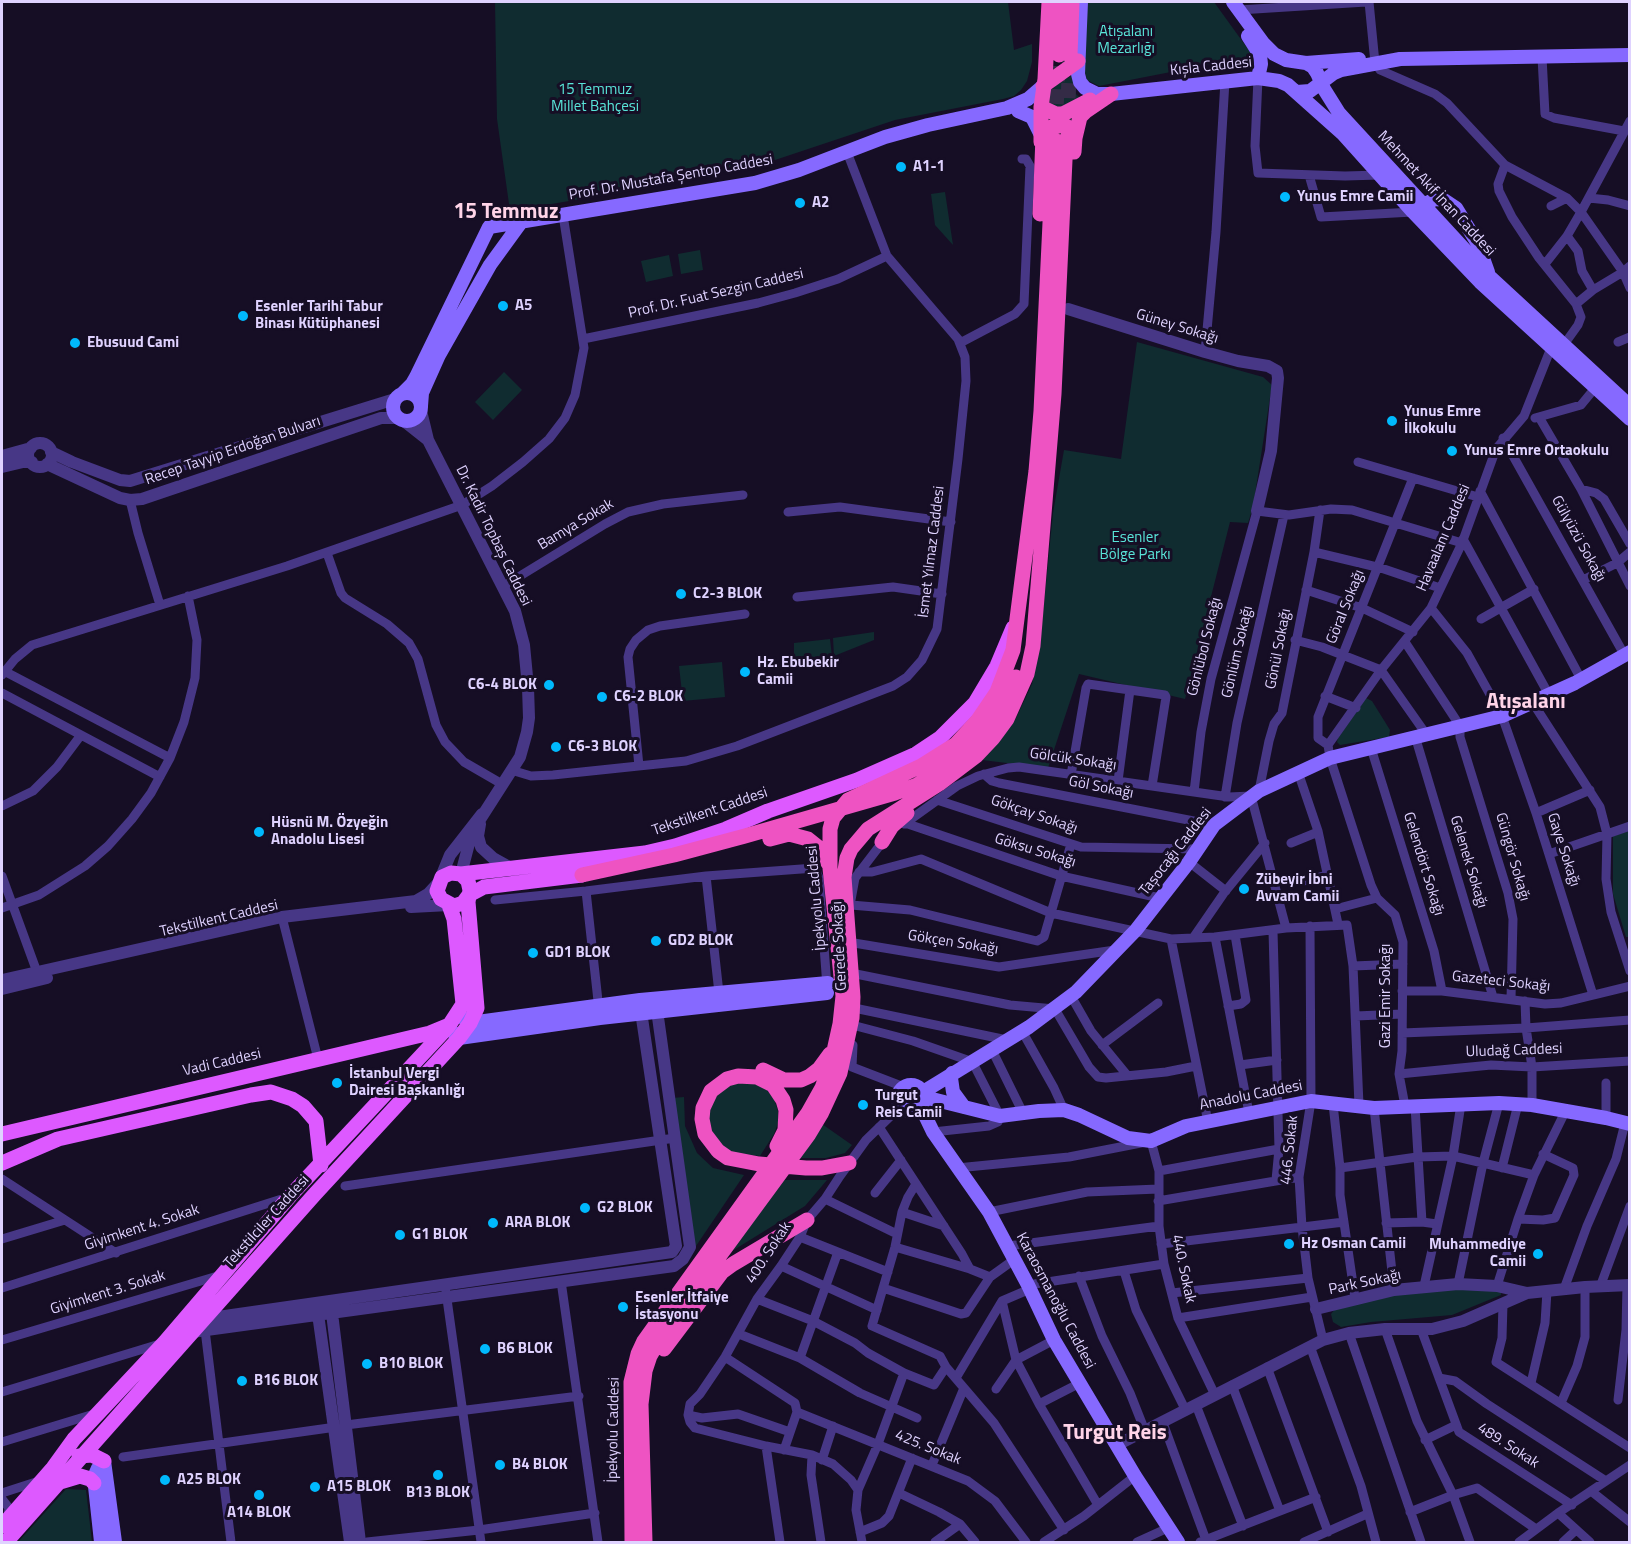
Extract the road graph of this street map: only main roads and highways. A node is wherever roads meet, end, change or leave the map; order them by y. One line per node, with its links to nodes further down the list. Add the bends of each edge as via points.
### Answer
1 (1050, 2): 13 (highway)
2 (1061, 2): 8 (highway)
3 (1072, 2): 8 (highway)
4 (1081, 2): 8 (main road)
5 (1223, 2): 11 (main road, via 1260,55)
6 (1236, 6): 9 (main road, via 1274,54)
7 (1629, 55): 10 (main road, via 1428,57)
8 (1069, 57): 13 (highway); 15 (main road, via 1085,88 1097,94)
9 (1306, 63): 10 (main road); 12 (main road, Mehmet Akif İnan Caddesi, via 1313,67)
10 (1375, 63): 12 (main road, via 1334,72)
11 (1258, 78): 14 (main road, Kışla Caddesi, via 1279,81); 15 (main road, Kışla Caddesi)
12 (1321, 83): 14 (main road, via 1310,91); 20 (main road, Mehmet Akif İnan Caddesi, via 1339,113)
13 (1043, 86): 16 (highway); 17 (main road, via 1028,99)
14 (1297, 92): 20 (main road, Mehmet Akif İnan Caddesi)
15 (1111, 94): 16 (highway, via 1088,100 1063,114); 19 (highway)
16 (1041, 107): 18 (main road); 19 (highway)
17 (994, 111): 18 (main road); 21 (main road, Prof. Dr. Mustafa Şentop Caddesi, via 885,137 756,183)
18 (1018, 111): 19 (main road, via 1032,117)
19 (1055, 139): 28 (highway, via 1054,394); 28 (highway, via 1068,309 1064,385); 29 (highway, İpekyolu Caddesi, via 1031,505)
20 (1418, 211): 22 (main road, Mehmet Akif İnan Caddesi); 22 (main road, via 1436,199 1456,208 1478,244); 23 (main road, Mehmet Akif İnan Caddesi, via 1480,282)
21 (522, 221): 24 (main road, Prof. Dr. Mustafa Şentop Caddesi, via 489,227 416,377); 26 (main road, via 490,265 442,349 422,393)
22 (1490, 277): 23 (main road, Mehmet Akif İnan Caddesi)
23 (1557, 347): 25 (main road, Mehmet Akif İnan Caddesi); 27 (main road, Mehmet Akif İnan Caddesi)
24 (398, 397): 26 (main road, via 415,395); 26 (main road, via 393,408 401,419 416,418)
25 (1629, 406)
26 (421, 408)
27 (1629, 419)
28 (1044, 519): 30 (highway, İpekyolu Caddesi)
29 (1018, 609): 34 (highway, İpekyolu Caddesi, via 1012,650 996,692 978,720 956,744 921,766 848,800 833,818 830,829); 35 (main road, Tekstilkent Caddesi, via 997,666 975,703 959,721 916,754 857,780 675,846 645,853)
30 (1035, 623): 32 (highway, İpekyolu Caddesi, via 1027,674 1007,719); 36 (highway, via 1012,688 991,722 950,765 916,785 745,836)
31 (1627, 654): 44 (main road, Taşocağı Caddesi, via 1502,716 1371,748 1329,752 1255,793 1214,825 1136,930 1071,996 974,1064)
32 (938, 792): 33 (highway, via 892,826); 49 (highway, İpekyolu Caddesi, via 868,829 847,858 844,878 852,1018 840,1073 821,1114)
33 (882, 842)
34 (830, 868): 36 (highway, via 823,851 808,839 789,834 677,862); 43 (highway, İpekyolu Caddesi, via 843,984)
35 (460, 874): 37 (main road, via 468,881); 38 (main road, Tekstilkent Caddesi, via 446,874 439,882 438,895)
36 (582, 875): 37 (main road, Tekstilkent Caddesi, via 484,887)
37 (469, 895): 38 (main road, Tekstilkent Caddesi, via 463,903); 41 (main road, Tekstilciler Caddesi, via 477,1008)
38 (449, 905): 42 (main road, via 463,1004)
39 (827, 988): 40 (main road)
40 (599, 1012): 41 (main road); 42 (main road)
41 (470, 1023): 42 (main road, Tekstilciler Caddesi)
42 (453, 1026): 48 (main road, Vadi Caddesi); 52 (main road, Tekstilciler Caddesi); 54 (main road, Tekstilciler Caddesi)
43 (837, 1040): 49 (highway, İpekyolu Caddesi, via 822,1088); 53 (highway, via 819,1069 801,1080 784,1080 747,1066 722,1072 698,1096 694,1123 708,1154 733,1168 808,1178)
44 (952, 1073): 45 (main road, Taşocağı Caddesi); 46 (main road, via 954,1092)
45 (922, 1099): 45 (main road, via 915,1085 904,1087 898,1096 901,1106 909,1111); 46 (main road); 69 (main road, Karaosmanoğlu Caddesi, via 933,1132 989,1212 1054,1340)
46 (964, 1107): 47 (main road, Anadolu Caddesi, via 1000,1116 1064,1110 1128,1138 1151,1141 1186,1126 1311,1101 1374,1108 1499,1103)
47 (1627, 1124)
48 (2, 1134)
49 (785, 1150): 51 (highway, via 786,1110 773,1086 757,1077 738,1076 727,1079 711,1092 703,1108 705,1134 728,1158 806,1168); 56 (highway, İpekyolu Caddesi, via 764,1195 656,1343 645,1371); 67 (highway, İpekyolu Caddesi, via 766,1164 761,1178 638,1354 631,1382)
50 (2, 1163): 52 (main road, via 58,1139 271,1092 303,1106 316,1121)
51 (849, 1163)
52 (321, 1166): 54 (main road, Tekstilciler Caddesi)
53 (840, 1176)
54 (309, 1189): 57 (main road, Tekstilciler Caddesi, via 295,1217); 60 (main road, Tekstilciler Caddesi, via 286,1201 165,1342 74,1439)
55 (807, 1220): 56 (highway, via 733,1264 712,1283 661,1353)
56 (641, 1404): 68 (highway, İpekyolu Caddesi)
57 (101, 1435): 58 (main road, Tekstilciler Caddesi); 59 (main road)
58 (84, 1455): 59 (main road, via 97,1456); 60 (main road); 61 (main road, Tekstilciler Caddesi)
59 (104, 1466): 62 (main road, via 96,1469); 66 (main road)
60 (53, 1468): 63 (main road, Tekstilciler Caddesi)
61 (60, 1482): 62 (main road, via 80,1476); 64 (main road, Tekstilciler Caddesi)
62 (94, 1484): 65 (main road)
63 (4, 1523)
64 (6, 1542)
65 (101, 1542)
66 (115, 1542)
67 (632, 1542)
68 (645, 1542)
69 (1178, 1542)

